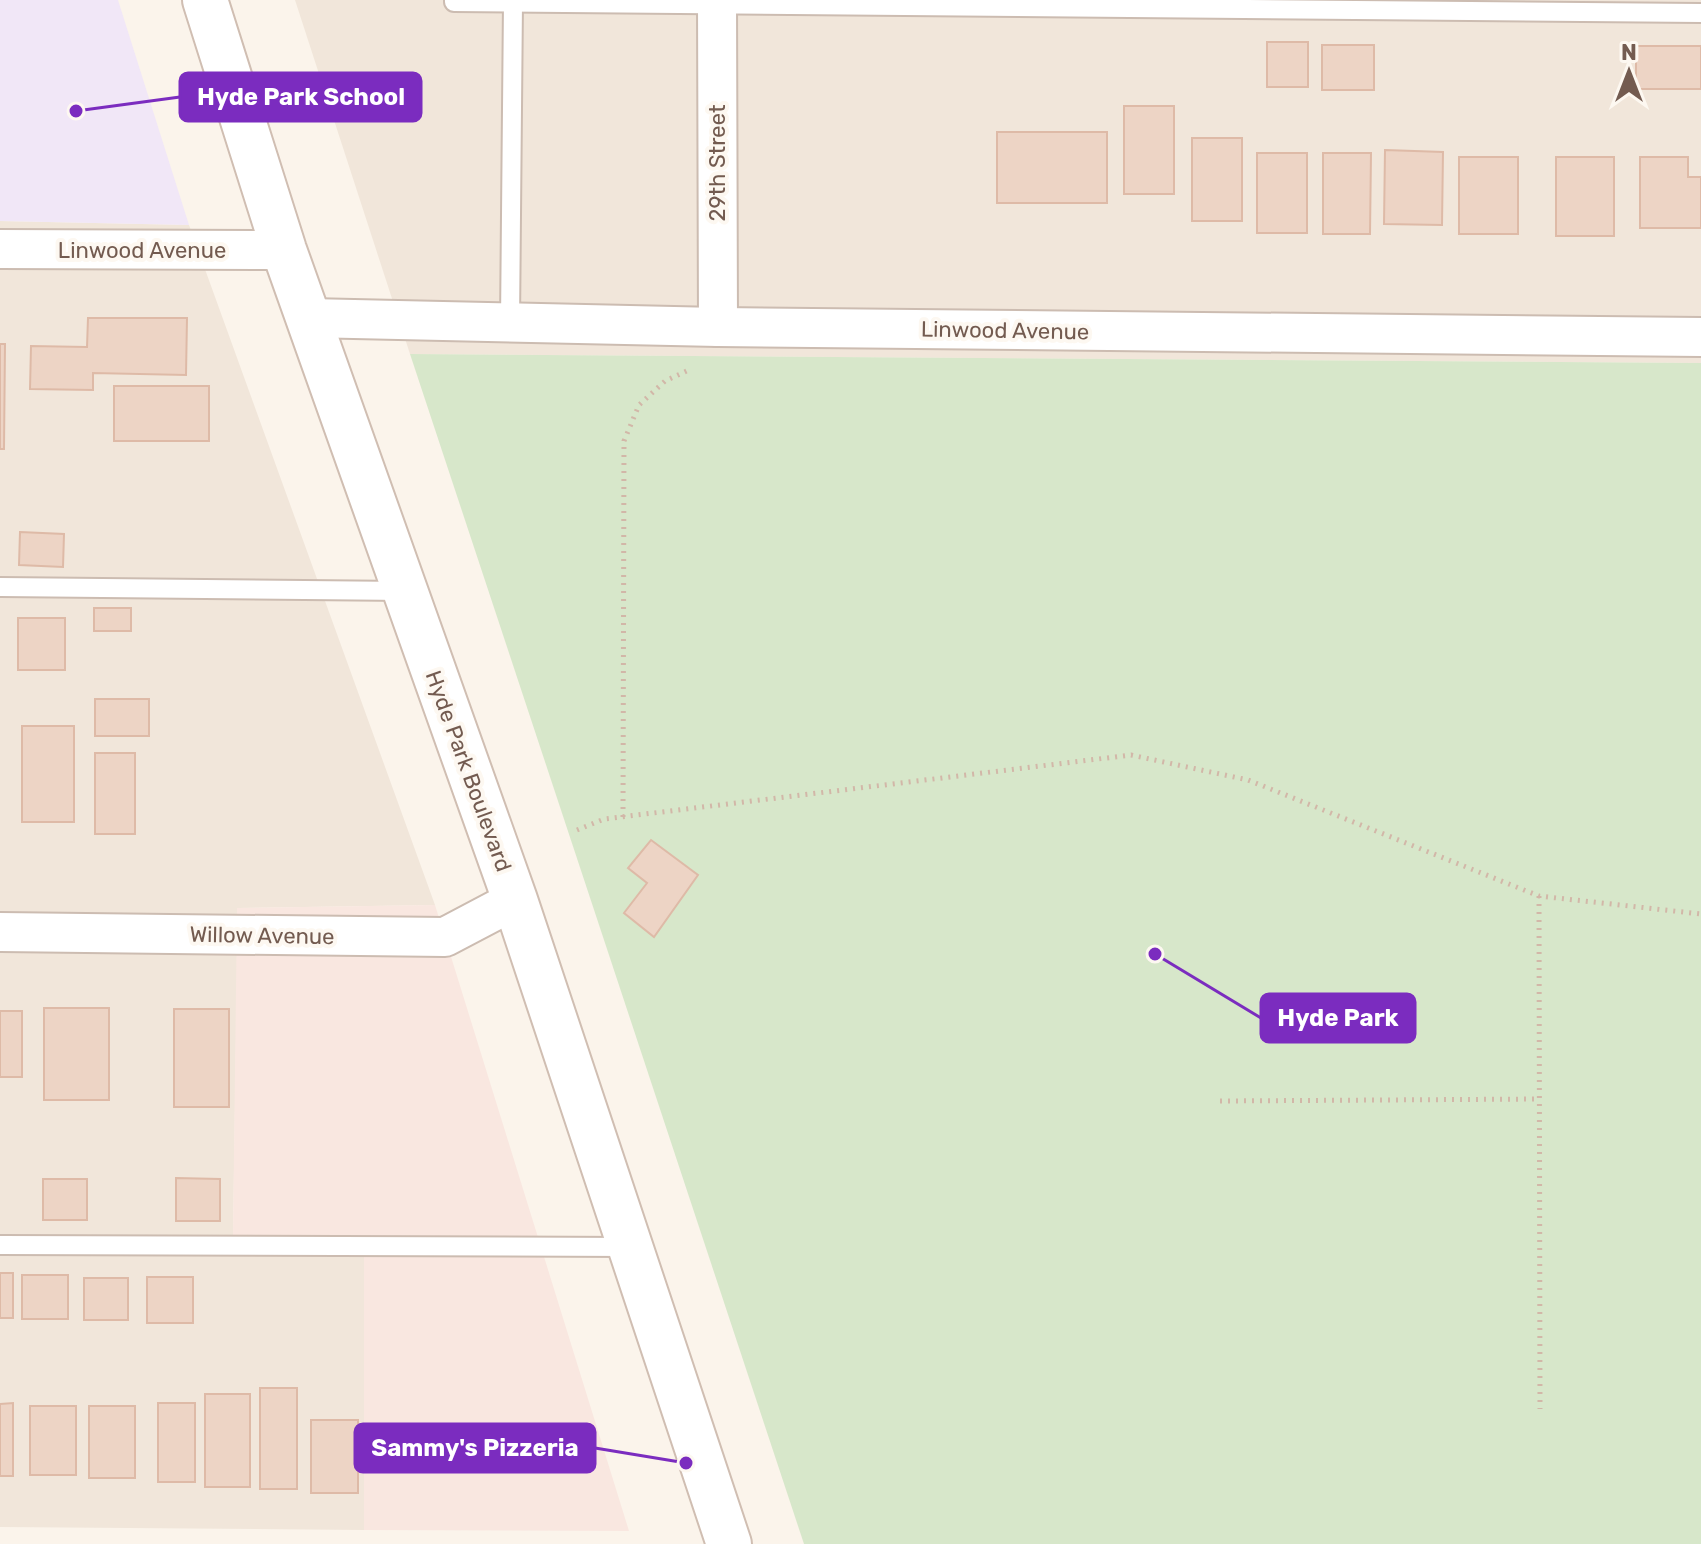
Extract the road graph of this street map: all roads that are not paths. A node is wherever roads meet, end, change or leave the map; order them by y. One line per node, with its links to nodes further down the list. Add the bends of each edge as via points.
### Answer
1 (205, 0): 7 (main road, Hyde Park Boulevard)
2 (454, 0): 3 (lane)
3 (513, 2): 4 (lane); 9 (lane)
4 (717, 2): 5 (lane); 10 (street, 29th Street)
5 (1701, 13)
6 (0, 249): 7 (street, Linwood Avenue)
7 (284, 250): 8 (main road, Hyde Park Boulevard)
8 (309, 318): 9 (street, Linwood Avenue); 13 (main road, Hyde Park Boulevard)
9 (510, 322): 10 (street, Linwood Avenue)
10 (718, 327): 11 (street, Linwood Avenue)
11 (1701, 337)
12 (0, 587): 13 (lane)
13 (405, 591): 14 (main road, Hyde Park Boulevard)
14 (515, 900): 15 (street, Willow Avenue, via 445,937); 17 (main road, Hyde Park Boulevard)
15 (0, 932)
16 (0, 1245): 17 (lane)
17 (631, 1247): 18 (main road, Hyde Park Boulevard)
18 (729, 1544)

